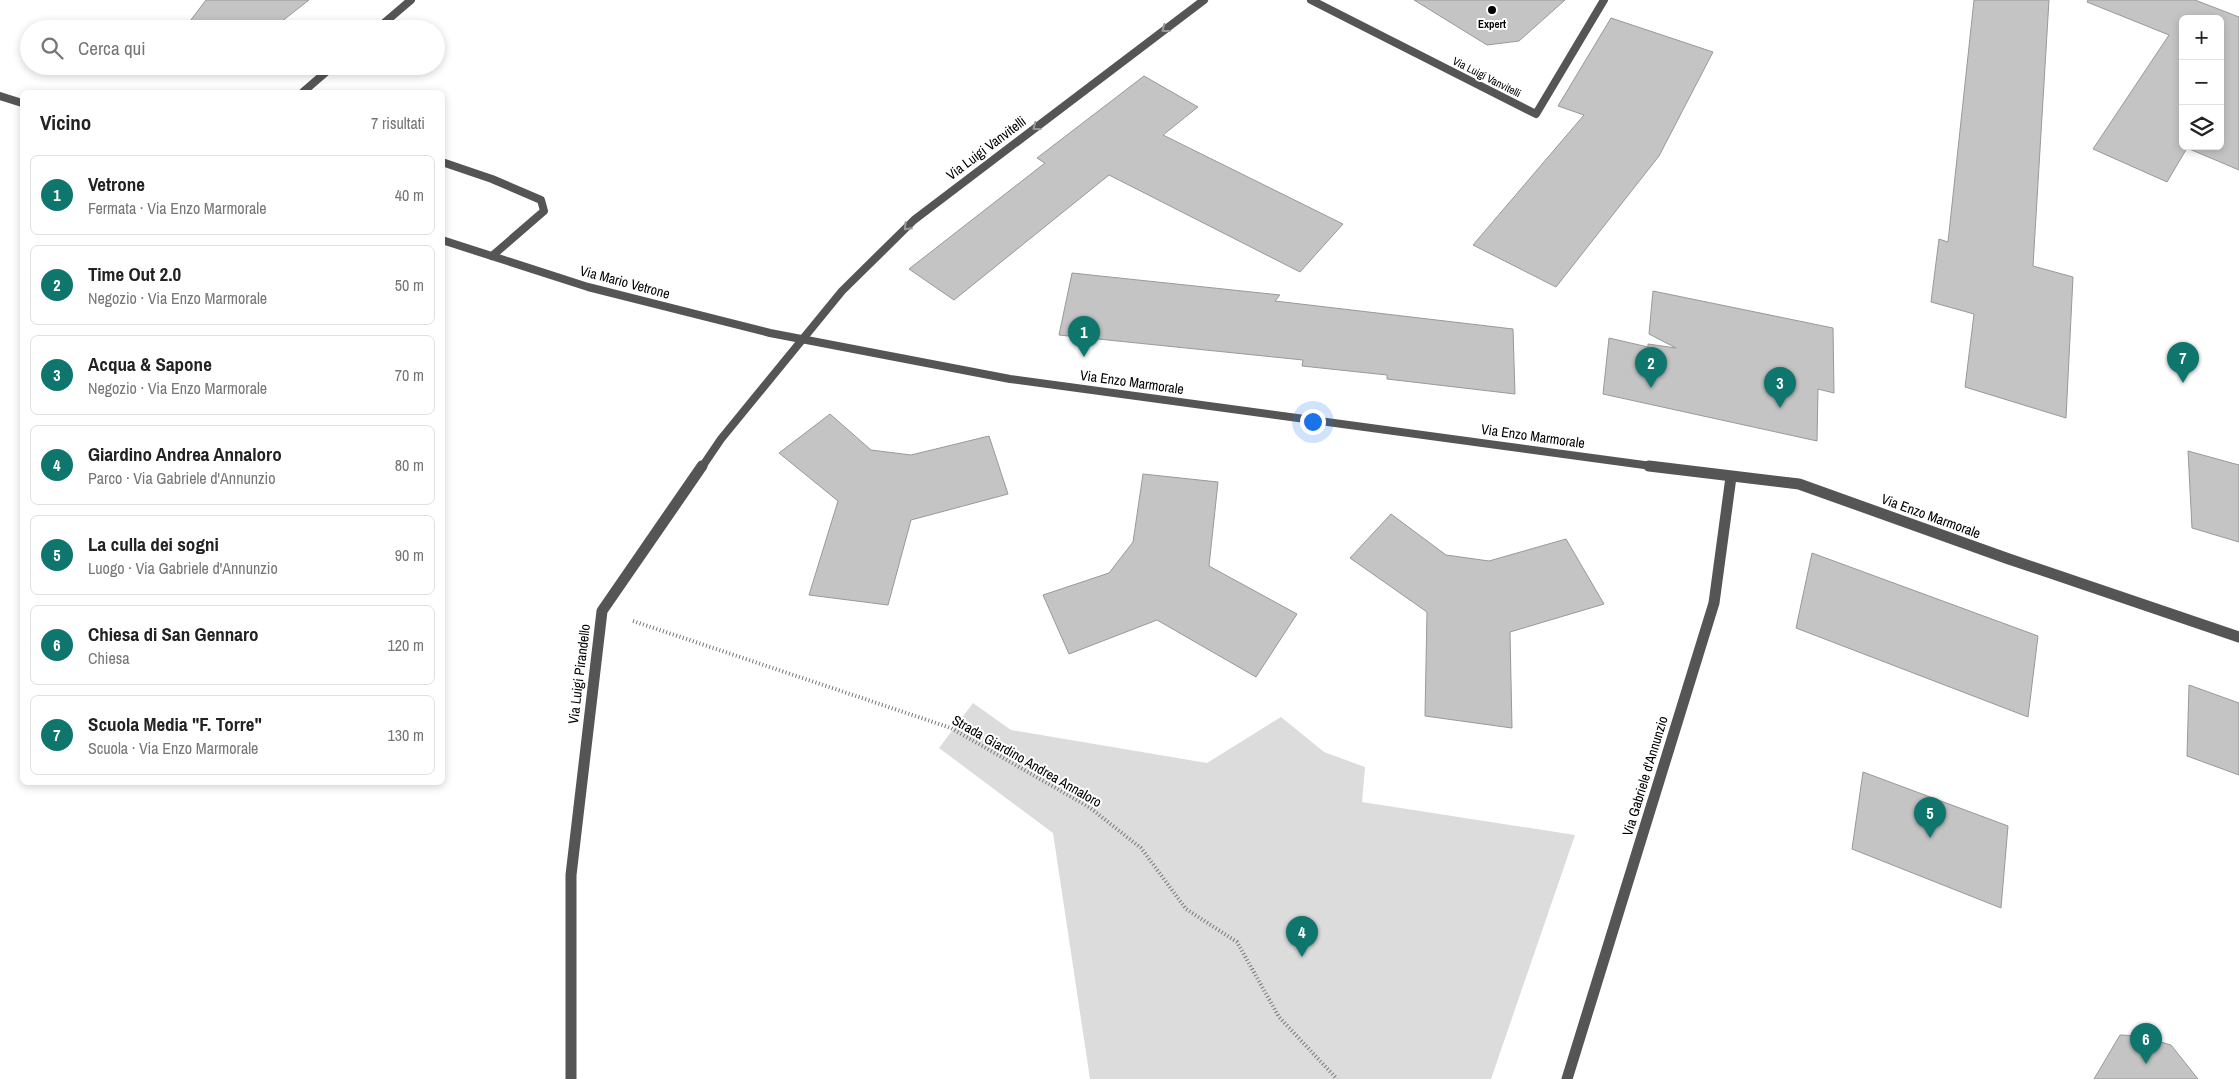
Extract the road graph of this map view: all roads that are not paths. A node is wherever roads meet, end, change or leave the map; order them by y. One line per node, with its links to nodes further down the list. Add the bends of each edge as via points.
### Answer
1 (411, 0): 5 (street)
2 (1204, 0): 13 (street, Via Luigi Vanvitelli, one-way to 13, via 914,220 842,291)
3 (1310, 0): 4 (street, Via Luigi Vanvitelli, via 1536,114)
4 (1604, 0)
5 (388, 20)
6 (323, 75): 7 (street)
7 (305, 90)
8 (0, 96): 9 (street)
9 (20, 102)
10 (445, 163): 12 (street, via 541,200 544,211)
11 (445, 241): 12 (street, Via Mario Vetrone)
12 (492, 256): 13 (street, Via Mario Vetrone, via 588,287)
13 (804, 339): 14 (street, Via Enzo Marmorale, via 1010,379); 16 (street, Via Luigi Pirandello, via 721,439 602,611 571,875)
14 (1731, 477): 15 (street, Via Enzo Marmorale, via 1799,484); 17 (street, Via Gabriele d'Annunzio, via 1714,603)
15 (2239, 637)
16 (571, 1079)
17 (1567, 1079)

